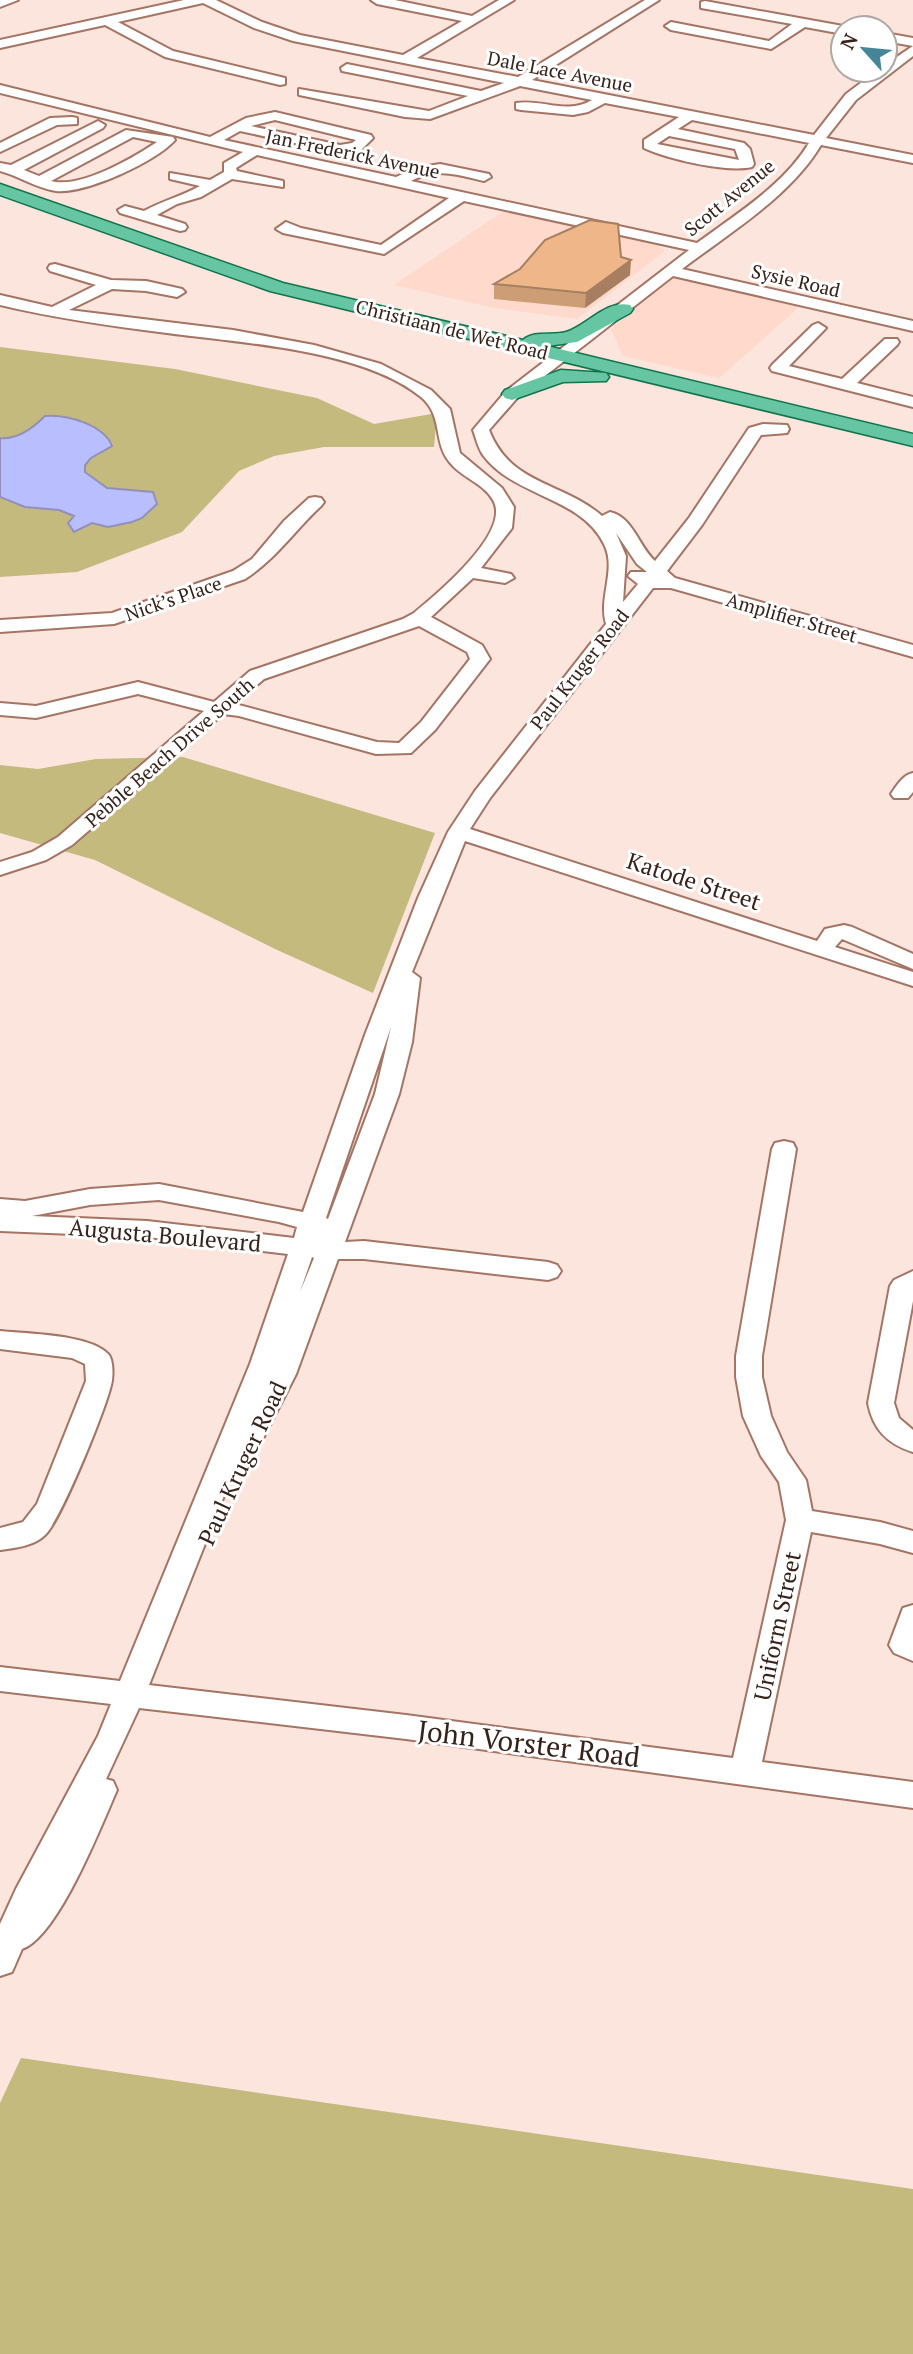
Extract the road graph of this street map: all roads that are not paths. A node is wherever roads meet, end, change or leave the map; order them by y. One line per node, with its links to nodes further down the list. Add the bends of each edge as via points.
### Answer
1 (12, 0): 6 (street)
2 (203, 0): 8 (street); 15 (street, Dale Lace Avenue, via 284,35)
3 (377, 0): 9 (street)
4 (508, 0): 9 (street)
5 (653, 0): 20 (street)
6 (0, 3)
7 (705, 5): 10 (street)
8 (106, 20): 13 (street); 17 (street, via 169,54)
9 (474, 20): 15 (street)
10 (802, 23): 11 (street, via 771,45); 12 (street)
11 (671, 26)
12 (829, 28)
13 (0, 44)
14 (913, 50): 31 (street, Scott Avenue, via 851,97)
15 (404, 60): 20 (street, Dale Lace Avenue)
16 (346, 68): 23 (street)
17 (235, 71): 18 (street); 19 (street)
18 (217, 80)
19 (280, 81)
20 (515, 82): 23 (street); 24 (street, Dale Lace Avenue)
21 (0, 89): 32 (street, Jan Frederick Avenue)
22 (304, 92): 23 (street, via 430,115)
23 (481, 95)
24 (603, 99): 25 (street, via 579,111); 26 (street, Dale Lace Avenue)
25 (521, 106)
26 (689, 116): 30 (street); 31 (street, Dale Lace Avenue)
27 (72, 121): 33 (street, via 56,120)
28 (98, 125): 37 (street)
29 (239, 127): 29 (street, via 257,117 275,116 366,141 340,149); 32 (street)
30 (666, 131): 30 (street, via 649,143 650,147 734,165 748,162 739,146)
31 (817, 140): 35 (street, Dale Lace Avenue); 52 (street, Scott Avenue, via 796,170)
32 (212, 141): 34 (street, Jan Frederick Avenue)
33 (0, 148)
34 (255, 151): 38 (street, via 234,162); 42 (street, Jan Frederick Avenue)
35 (913, 159)
36 (214, 165): 38 (street)
37 (6, 168): 41 (street)
38 (230, 171): 43 (street); 44 (street)
39 (175, 176): 44 (street)
40 (484, 177): 42 (street, via 436,167 418,170)
41 (40, 181): 41 (street, via 62,187 94,181 168,140 131,134)
42 (398, 182): 46 (street, Jan Frederick Avenue)
43 (278, 184)
44 (214, 185): 49 (street)
45 (0, 189): 62 (main road, Christiaan de Wet Road, via 256,280)
46 (461, 196): 51 (street, via 406,235 359,246); 52 (street, Jan Frederick Avenue)
47 (0, 208): 65 (main road, Christiaan de Wet Road, via 174,264)
48 (125, 210): 49 (street)
49 (146, 216): 50 (street)
50 (180, 227)
51 (294, 229)
52 (699, 248): 54 (street, Scott Avenue)
53 (55, 268): 55 (street)
54 (670, 271): 58 (street, Scott Avenue); 61 (street, Sysie Road)
55 (110, 284): 56 (street); 59 (street)
56 (177, 292)
57 (0, 300): 59 (street, Pebble Beach Drive South)
58 (623, 309): 60 (street, Scott Avenue); 62 (main road, via 582,334 551,342)
59 (53, 312): 79 (street, Pebble Beach Drive South, via 289,346 364,364 417,388 442,409 452,455 499,495 506,510 502,530)
60 (606, 322): 66 (street, Scott Avenue); 67 (main road, via 593,343 596,352)
61 (913, 326)
62 (449, 328): 66 (main road, Christiaan de Wet Road)
63 (818, 328): 68 (street, via 778,369)
64 (891, 342): 68 (street)
65 (500, 349): 66 (main road, Christiaan de Wet Road); 69 (main road, via 524,370)
66 (558, 358): 67 (main road, Christiaan de Wet Road); 69 (street)
67 (645, 380): 69 (main road, via 561,376); 73 (main road, Christiaan de Wet Road); 74 (main road, Christiaan de Wet Road)
68 (844, 386): 70 (street)
69 (506, 400): 71 (street)
70 (913, 402)
71 (487, 425): 76 (street, via 495,444 509,456 602,510); 78 (street, via 481,430 493,457 513,474 565,500 596,522 615,547)
72 (781, 429): 77 (street, Paul Kruger Road, via 755,432)
73 (913, 440)
74 (913, 447)
75 (315, 502): 84 (street, Nick’s Place, via 258,563 239,575 114,618)
76 (631, 540): 77 (street); 80 (street)
77 (678, 542): 80 (street, Paul Kruger Road)
78 (618, 566): 80 (street, Amplifier Street); 83 (street)
79 (467, 571): 81 (street); 82 (street, Pebble Beach Drive South)
80 (652, 576): 83 (street, Paul Kruger Road); 85 (street, Amplifier Street)
81 (505, 578)
82 (419, 619): 86 (street, Pebble Beach Drive South, via 265,671); 86 (street, via 475,649 480,659 409,747 376,748 240,710)
83 (614, 622): 88 (street, Paul Kruger Road)
84 (0, 626)
85 (913, 651)
86 (216, 708): 87 (street, via 138,688 36,712); 89 (street, Pebble Beach Drive South, via 65,841)
87 (0, 709)
88 (458, 832): 90 (street, Katode Street); 96 (street, Paul Kruger Road, via 412,942 400,1042 387,1094)
89 (0, 870)
90 (822, 950): 91 (street, via 833,934 844,932); 92 (street, Katode Street)
91 (913, 962)
92 (913, 979)
93 (784, 1149): 101 (street, Uniform Street, via 749,1377 757,1416 792,1480)
94 (0, 1207): 96 (street, Augusta Boulevard, via 25,1209 90,1197 159,1192)
95 (0, 1223): 96 (street, Augusta Boulevard)
96 (320, 1237): 97 (street, via 364,1250); 107 (street, Paul Kruger Road, via 284,1374 241,1454)
97 (548, 1271)
98 (913, 1280): 100 (street, via 903,1286 881,1403 891,1430)
99 (0, 1340): 102 (street, via 85,1351 98,1359 99,1381 43,1520 34,1531)
100 (913, 1442)
101 (800, 1520): 103 (street); 108 (street, Uniform Street)
102 (0, 1539)
103 (913, 1542)
104 (913, 1616): 105 (street, via 904,1645)
105 (913, 1649)
106 (0, 1679): 107 (street, John Vorster Road)
107 (136, 1697): 108 (street, John Vorster Road); 110 (street, Paul Kruger Road, via 68,1865 31,1924)
108 (745, 1772): 109 (street, John Vorster Road)
109 (913, 1795)
110 (1, 1959)

